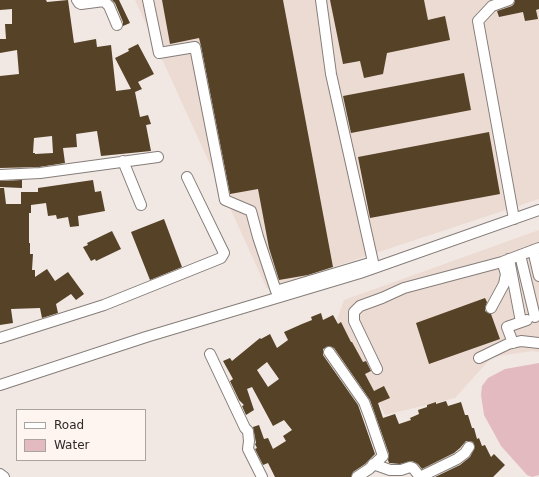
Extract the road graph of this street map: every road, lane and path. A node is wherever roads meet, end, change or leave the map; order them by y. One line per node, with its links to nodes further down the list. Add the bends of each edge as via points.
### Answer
1 (77, 0): 5 (street, via 80,4 104,1 109,6)
2 (148, 0): 3 (street, via 159,52 195,47 225,200 251,211 276,290 373,262 331,74)
3 (321, 0)
4 (509, 0): 12 (street, via 492,6 478,21)
5 (116, 25)
6 (158, 157): 7 (street)
7 (123, 161): 8 (street, via 40,173); 10 (street)
8 (0, 175)
9 (187, 177): 20 (street, via 224,253 221,258 104,306)
10 (141, 205)
11 (539, 210): 12 (street)
12 (514, 219): 27 (street, via 360,274 146,337)
13 (536, 249): 14 (street); 16 (street)
14 (520, 255): 15 (street); 18 (street)
15 (505, 260): 17 (street, via 504,284); 19 (street); 26 (street, via 404,288 360,306 354,312 354,321)
16 (539, 276)
17 (491, 308)
18 (537, 316): 19 (street)
19 (521, 322): 21 (street, via 507,327)
20 (0, 338)
21 (513, 343): 22 (street); 25 (street)
22 (539, 343)
23 (329, 352): 29 (street, via 364,402 383,456)
24 (210, 354): 32 (street, via 248,431 248,449)
25 (479, 358)
26 (377, 369)
27 (0, 385)
28 (469, 447): 34 (street, via 457,459)
29 (373, 464): 33 (street); 34 (street, via 390,470 410,467)
30 (0, 474): 31 (street)
31 (4, 477)
32 (262, 477)
33 (357, 477)
34 (420, 477)

